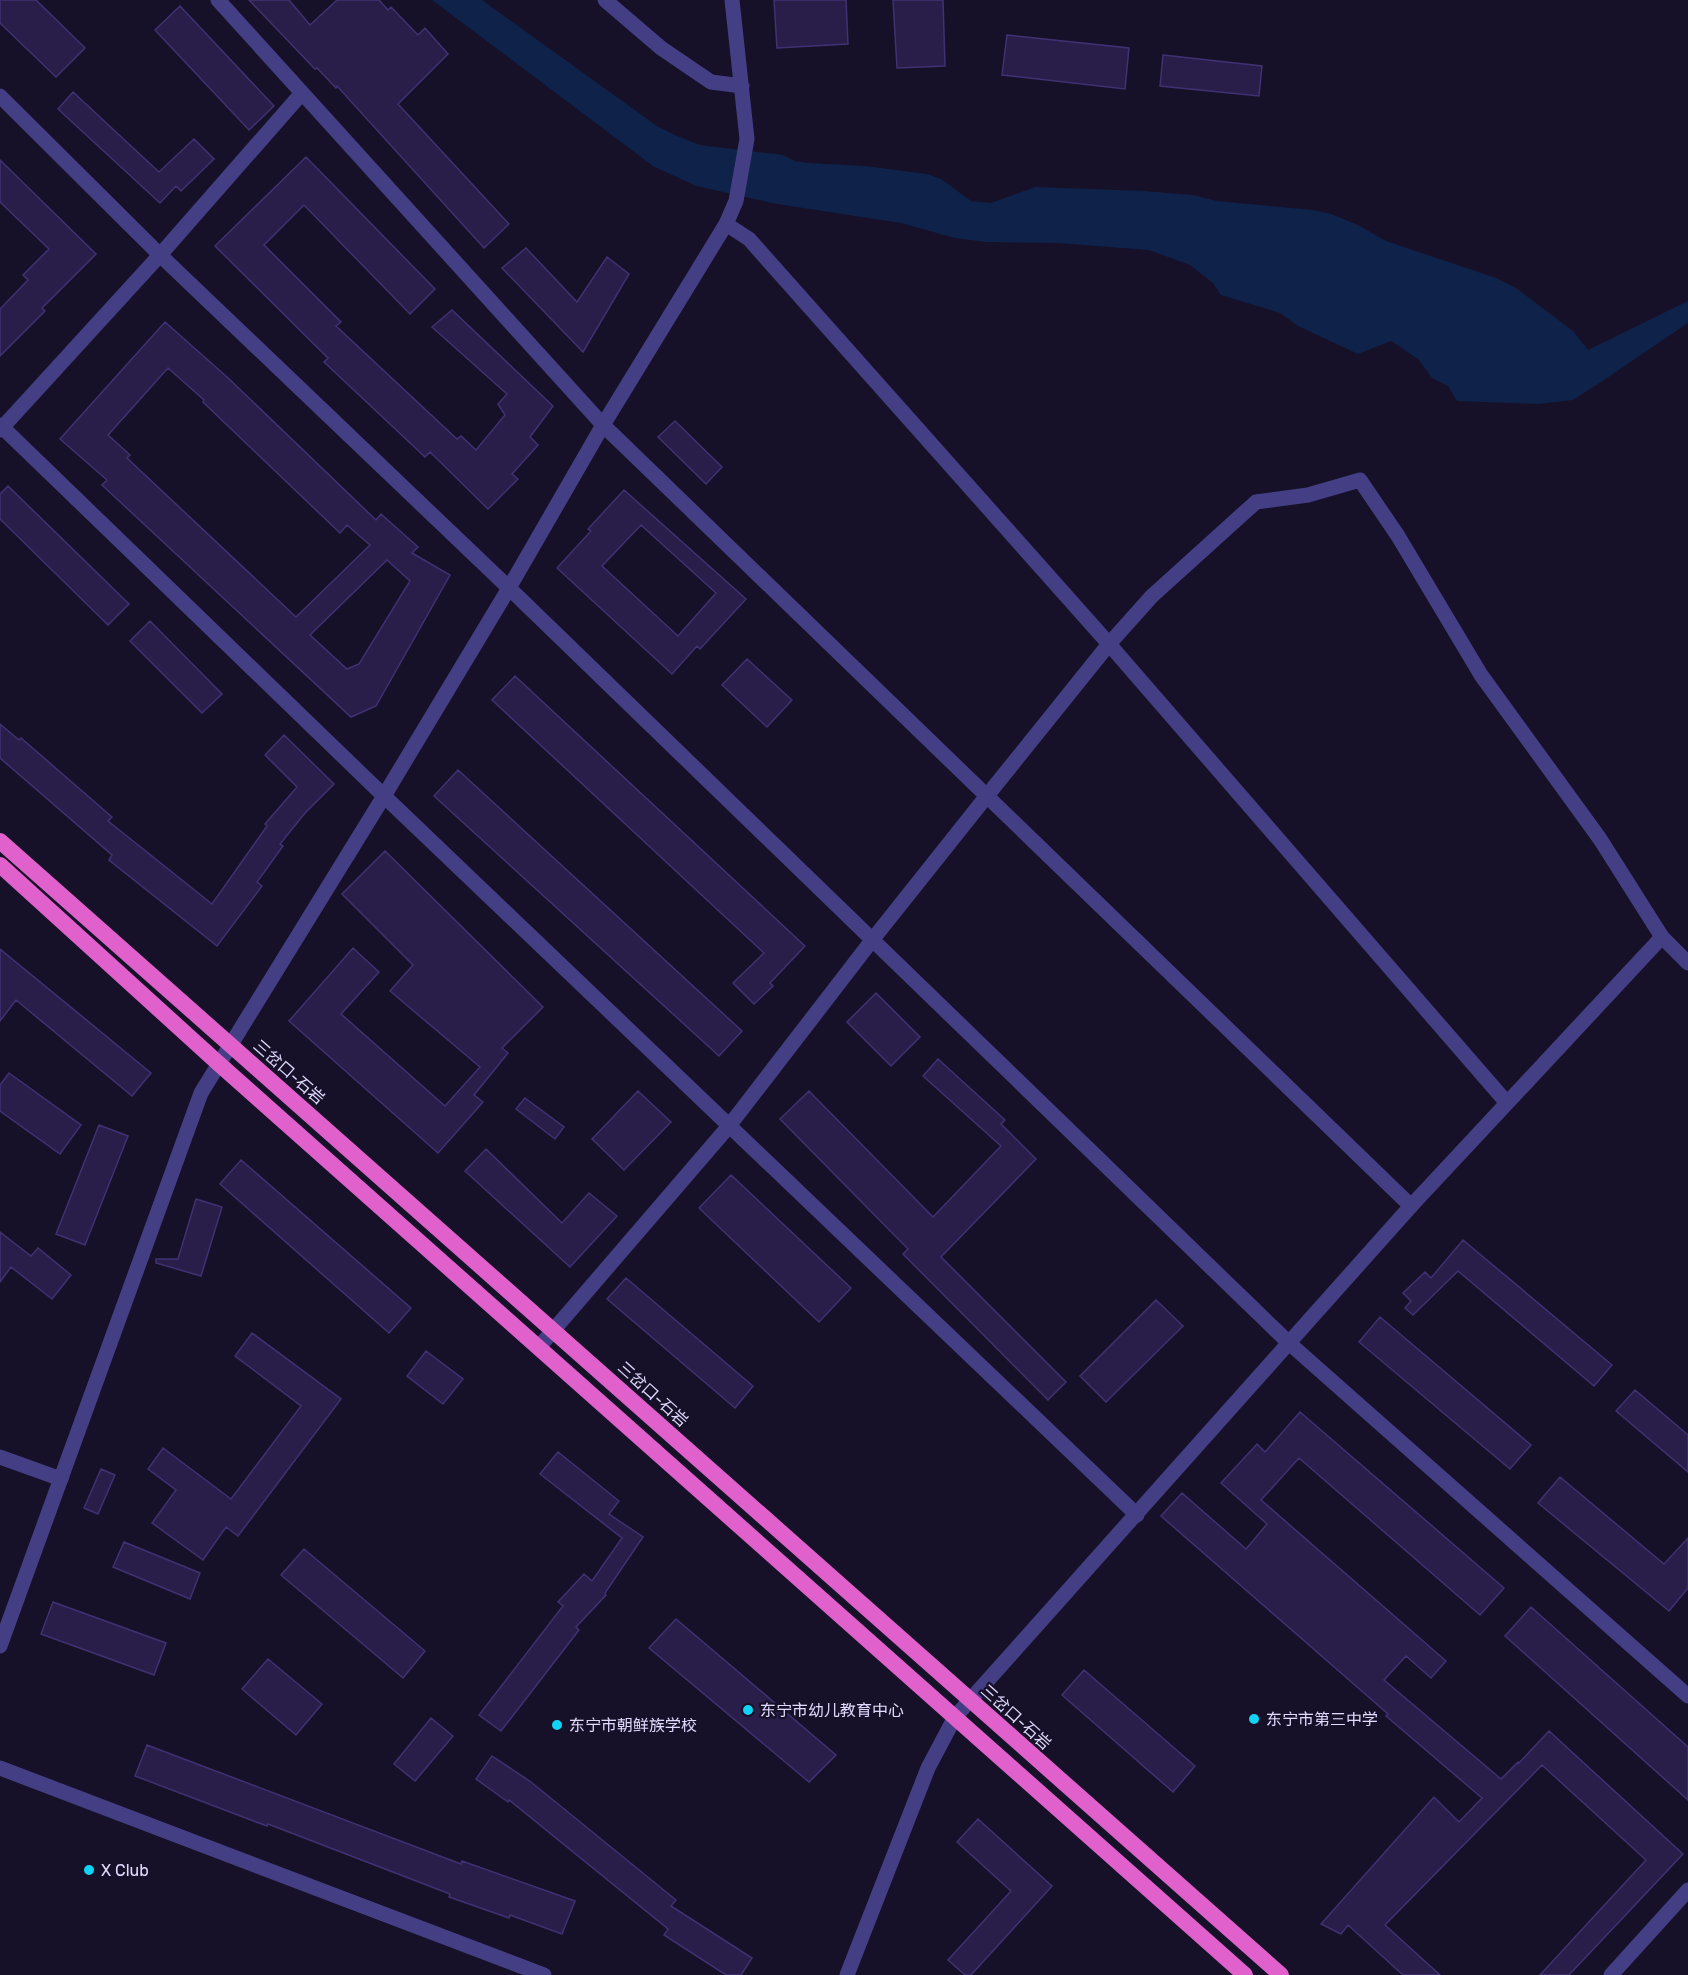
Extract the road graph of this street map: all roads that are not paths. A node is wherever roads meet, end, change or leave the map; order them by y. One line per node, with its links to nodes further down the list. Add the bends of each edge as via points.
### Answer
1 (218, 0): 5 (street)
2 (605, 0): 4 (street, via 661,48 711,82)
3 (732, 0): 4 (street)
4 (742, 86): 7 (street, via 747,139 736,201)
5 (302, 93): 8 (street); 9 (street)
6 (0, 96): 8 (street)
7 (726, 224): 9 (street); 12 (street, via 748,239)
8 (160, 255): 10 (street); 11 (street)
9 (603, 425): 11 (street); 14 (street)
10 (1, 427): 13 (street)
11 (509, 588): 13 (street); 18 (street)
12 (1109, 644): 14 (street); 17 (street, via 1152,596 1256,502 1308,495 1360,480 1481,675 1600,839); 22 (street)
13 (384, 796): 20 (street); 23 (street)
14 (986, 797): 18 (street); 24 (street)
15 (0, 841): 20 (highway, 三岔口-石岩)
16 (0, 865): 21 (highway)
17 (1662, 937): 19 (street); 22 (street)
18 (873, 939): 23 (street); 26 (street)
19 (1688, 963)
20 (230, 1045): 21 (street); 25 (highway, 三岔口-石岩)
21 (218, 1063): 27 (highway); 29 (street, via 201,1093)
22 (1507, 1103): 24 (street)
23 (729, 1126): 25 (street); 30 (street)
24 (1411, 1206): 26 (street)
25 (554, 1330): 27 (street); 33 (highway, 三岔口-石岩)
26 (1289, 1343): 30 (street); 32 (street)
27 (539, 1347): 34 (highway)
28 (0, 1457): 29 (street)
29 (61, 1479): 31 (street)
30 (1137, 1515): 33 (street)
31 (0, 1646)
32 (1688, 1696)
33 (971, 1701): 34 (street); 40 (highway, 三岔口-石岩)
34 (955, 1717): 38 (street, via 928,1768); 39 (highway)
35 (0, 1768): 37 (street)
36 (1688, 1890): 41 (street)
37 (544, 1975)
38 (847, 1975)
39 (1245, 1975)
40 (1281, 1975)
41 (1611, 1975)

